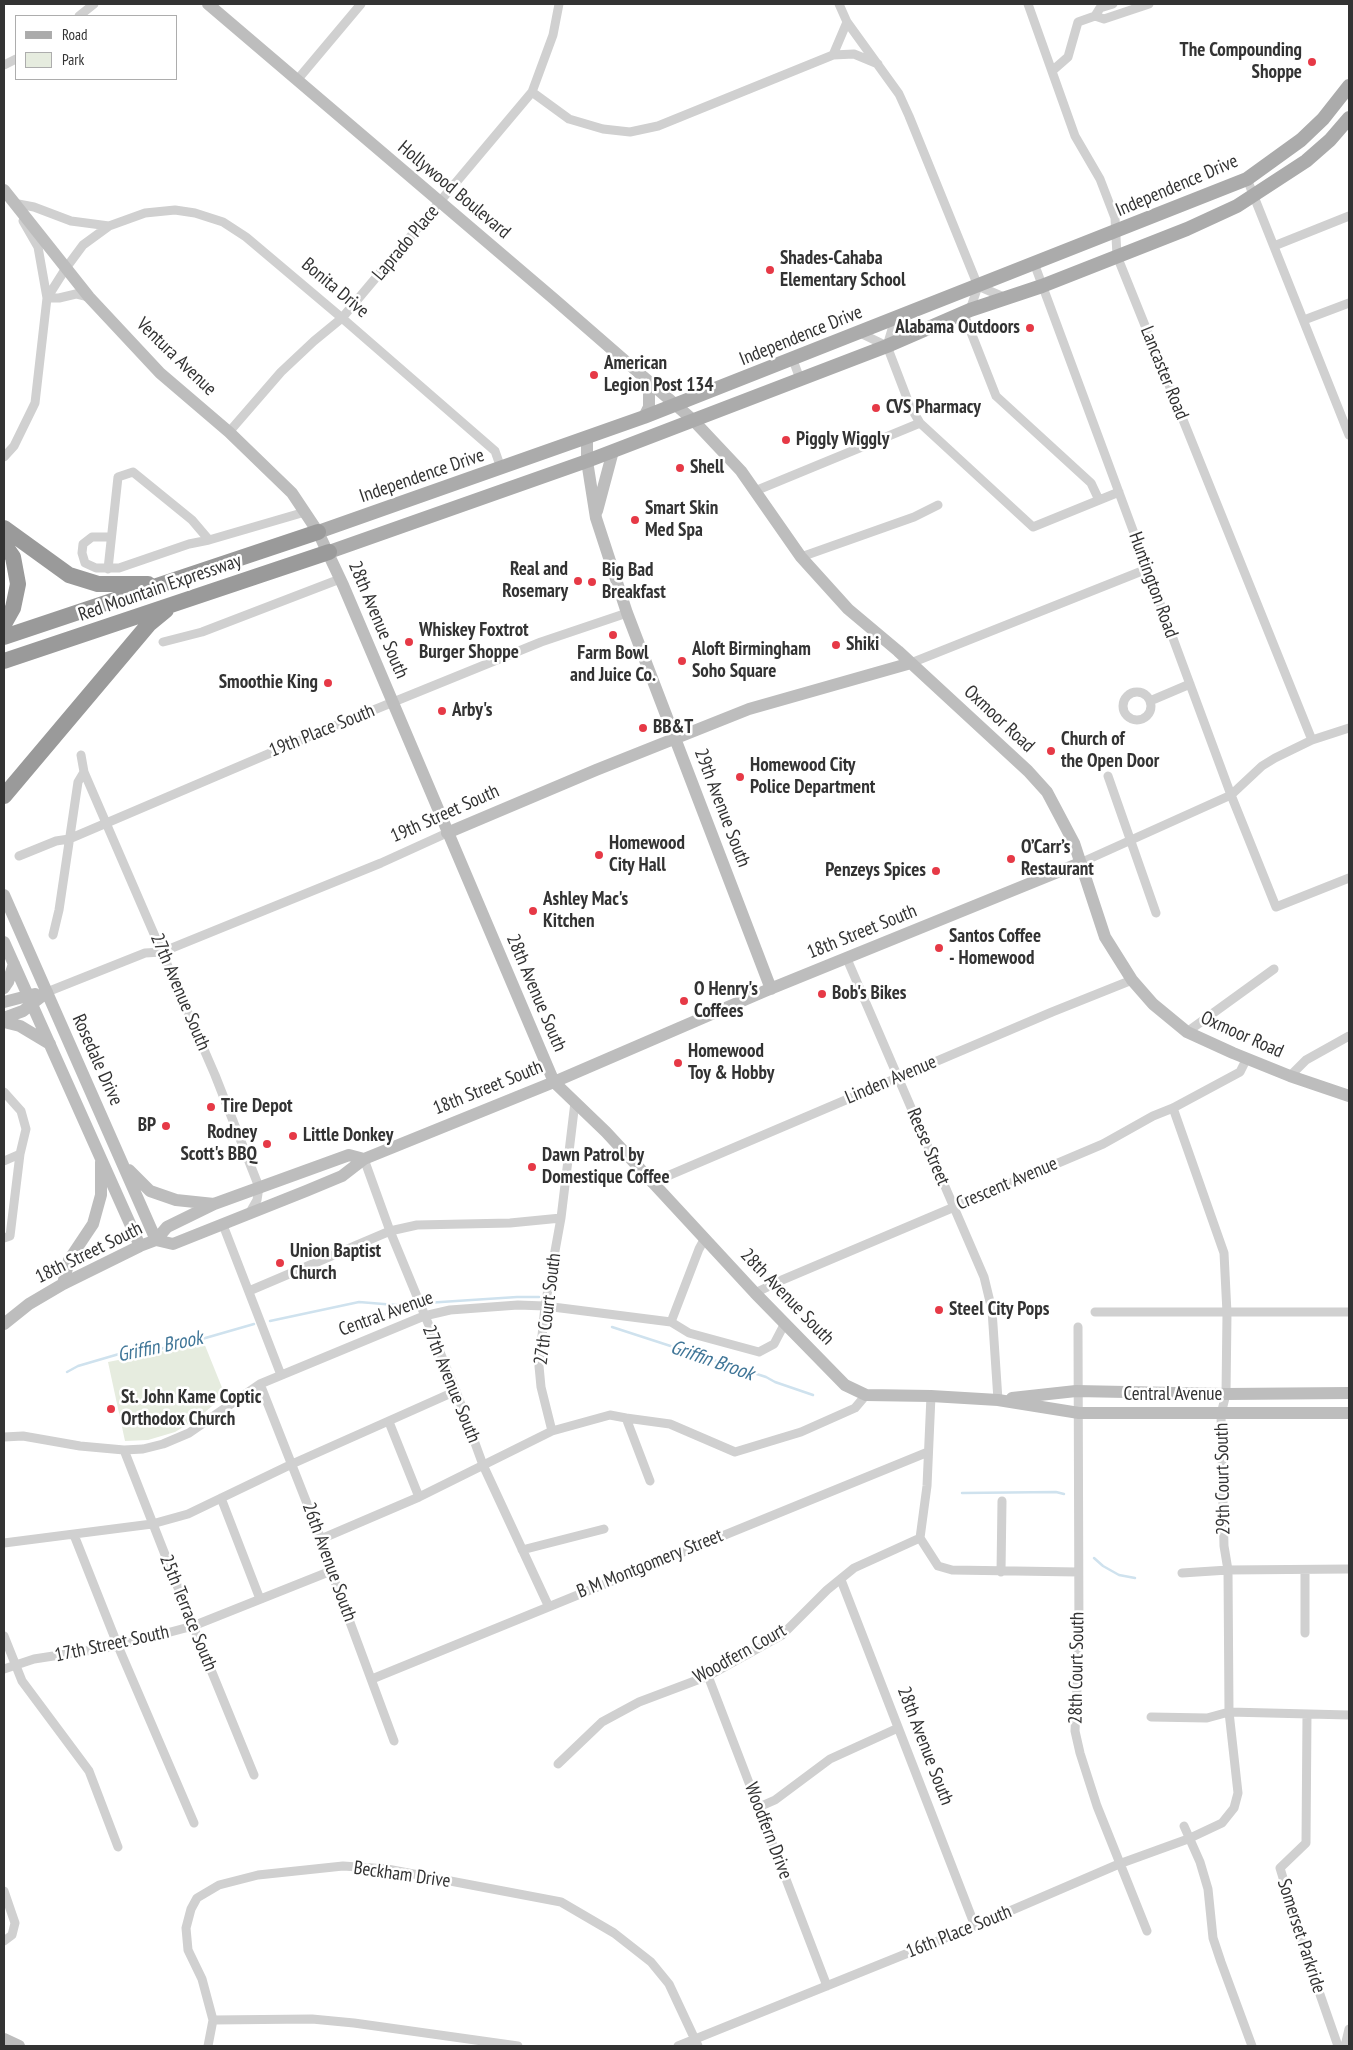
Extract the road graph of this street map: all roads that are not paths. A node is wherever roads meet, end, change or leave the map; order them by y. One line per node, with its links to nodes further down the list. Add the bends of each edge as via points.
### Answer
1 (94, 4): 10 (street)
2 (208, 4): 16 (main road, Hollywood Boulevard)
3 (361, 4): 16 (street)
4 (559, 4): 18 (street, Laprado Place, via 553,35)
5 (839, 4): 12 (street)
6 (1028, 4): 15 (street, Lancaster Road)
7 (1113, 4): 11 (street, via 1100,8)
8 (1149, 4): 9 (street)
9 (1139, 5): 11 (street, via 1104,19)
10 (80, 15)
11 (1095, 16): 15 (street, via 1078,22 1068,57)
12 (847, 22): 13 (street); 14 (street)
13 (833, 55): 14 (street, via 854,54); 18 (street, via 658,126 630,132 603,129 568,119)
14 (879, 64): 32 (street, via 909,116)
15 (1052, 71): 27 (street, Lancaster Road, via 1075,136 1100,179 1115,218)
16 (298, 79): 24 (main road, Hollywood Boulevard)
17 (1349, 86): 20 (main road, Independence Drive, via 1302,140)
18 (532, 92): 24 (street, Laprado Place)
19 (1349, 118): 22 (main road, Independence Drive, via 1306,161)
20 (1247, 179): 22 (street); 27 (main road, Independence Drive)
21 (4, 190): 23 (main road)
22 (1254, 196): 28 (street); 29 (main road, Independence Drive, via 1187,229)
23 (13, 203): 26 (street, Bonita Drive, via 71,221); 31 (main road, Ventura Avenue); 35 (street, via 38,247)
24 (440, 203): 39 (street, Laprado Place); 45 (main road, Hollywood Boulevard)
25 (1349, 216): 28 (street)
26 (109, 226): 31 (street, Bonita Drive, via 83,246); 39 (street, Bonita Drive, via 145,213 175,210 223,222 246,237)
27 (1116, 232): 29 (street, Lancaster Road); 30 (main road, Independence Drive)
28 (1274, 246): 41 (street)
29 (1117, 256): 33 (main road, Independence Drive); 87 (street, Lancaster Road)
30 (1034, 263): 32 (main road, Independence Drive); 33 (street, Huntington Road)
31 (66, 268): 34 (main road, Ventura Avenue); 35 (street, Bonita Drive)
32 (978, 286): 36 (street); 38 (street); 40 (main road, Independence Drive)
33 (1042, 286): 36 (main road, Independence Drive); 59 (street, Huntington Road)
34 (89, 297): 35 (street, via 76,294); 51 (main road, Ventura Avenue, via 160,373)
35 (47, 298): 55 (street, via 35,403 14,446)
36 (1008, 298): 38 (main road, Independence Drive)
37 (1349, 303): 41 (street)
38 (967, 311): 43 (main road, Independence Drive); 60 (street, via 996,396 1091,483)
39 (342, 318): 51 (street, Laprado Place, via 281,372); 57 (street, Bonita Drive, via 495,451)
40 (895, 319): 42 (main road, Independence Drive); 43 (street)
41 (1304, 320): 52 (street)
42 (860, 333): 43 (street); 44 (main road, Independence Drive)
43 (887, 346): 46 (main road, Independence Drive); 50 (street)
44 (793, 360): 46 (street); 47 (main road, Independence Drive)
45 (638, 371): 47 (main road, Hollywood Boulevard); 48 (main road, via 649,390 649,407)
46 (800, 378): 49 (main road, Independence Drive)
47 (676, 405): 48 (main road, Independence Drive); 49 (main road, Oxmoor Road)
48 (644, 417): 53 (main road, Independence Drive)
49 (694, 420): 54 (main road, Independence Drive); 58 (main road, Oxmoor Road)
50 (920, 423): 58 (street); 60 (street, via 1033,527)
51 (229, 432): 62 (main road, Ventura Avenue, via 292,493)
52 (1349, 435)
53 (587, 438): 56 (main road, 29th Avenue South); 57 (main road, Independence Drive)
54 (614, 451): 56 (main road, Independence Drive); 63 (main road)
55 (4, 457)
56 (588, 461): 63 (main road, 29th Avenue South); 69 (main road, Independence Drive)
57 (501, 468): 65 (main road, Independence Drive)
58 (756, 491): 70 (main road, Oxmoor Road)
59 (1119, 492): 60 (street); 72 (street, Huntington Road)
60 (1099, 500)
61 (938, 505): 70 (street, via 914,517)
62 (305, 512): 65 (main road, Ventura Avenue); 67 (street)
63 (596, 518): 76 (main road, 29th Avenue South)
64 (4, 528): 74 (highway, via 70,575 102,584)
65 (318, 532): 69 (main road, 28th Avenue South); 74 (highway, Red Mountain Expressway)
66 (111, 537): 67 (street, via 118,477 133,472 192,520); 71 (street); 71 (street, via 92,537 83,544 82,553 85,563)
67 (209, 540): 71 (street)
68 (4, 544): 77 (highway, via 13,557 18,584 13,608)
69 (329, 552): 73 (main road, 28th Avenue South); 75 (highway, Red Mountain Expressway)
70 (801, 558): 81 (main road, Oxmoor Road, via 848,610)
71 (108, 569)
72 (1147, 569): 81 (street); 82 (street, Huntington Road)
73 (340, 579): 79 (street, via 202,632); 84 (main road, 28th Avenue South)
74 (161, 584): 78 (highway, Red Mountain Expressway)
75 (176, 603): 80 (highway, Red Mountain Expressway); 92 (highway, via 149,624)
76 (628, 613): 84 (street, 19th Place South, via 541,642); 86 (main road, 29th Avenue South)
77 (4, 624)
78 (4, 637)
79 (163, 642)
80 (4, 661)
81 (911, 663): 86 (main road, 19th Street South, via 749,710); 98 (main road, Oxmoor Road, via 1047,792 1074,842)
82 (1190, 684): 83 (street); 91 (street, Huntington Road)
83 (1150, 701)
84 (393, 702): 93 (street, 19th Place South); 94 (main road, 28th Avenue South)
85 (1349, 728): 87 (street)
86 (676, 740): 94 (main road, 19th Street South); 110 (main road, 29th Avenue South)
87 (1312, 740): 91 (street, via 1262,766)
88 (81, 755): 89 (street)
89 (84, 772): 93 (street, 27th Avenue South); 95 (street, via 78,782)
90 (1108, 776): 96 (street)
91 (1231, 794): 96 (street); 99 (street, Huntington Road, via 1276,907)
92 (4, 796)
93 (107, 822): 95 (street, 19th Place South); 104 (street, 27th Avenue South)
94 (447, 832): 104 (street, 19th Street South, via 381,863); 122 (main road, 28th Avenue South)
95 (69, 839): 97 (street, 19th Place South); 102 (street)
96 (1129, 840): 98 (street); 101 (street)
97 (19, 856)
98 (1080, 863): 105 (main road, 18th Street South); 108 (main road, Oxmoor Road, via 1105,937)
99 (1349, 878)
100 (4, 895): 111 (main road, Rosedale Drive)
101 (1156, 913)
102 (53, 935)
103 (4, 942): 106 (main road, Rosedale Drive)
104 (162, 952): 111 (street, 19th Street South, via 145,953); 133 (street, 27th Avenue South)
105 (847, 959): 110 (main road, 18th Street South); 121 (street, Reese Street)
106 (14, 964): 109 (main road); 112 (main road, Rosedale Drive)
107 (1274, 969): 116 (street)
108 (1132, 980): 116 (main road, Oxmoor Road, via 1153,1004); 121 (street, Linden Avenue)
109 (4, 988)
110 (771, 989): 122 (main road, 18th Street South)
111 (46, 992): 112 (main road); 131 (main road, Rosedale Drive)
112 (30, 999): 113 (main road); 114 (main road, via 22,1011); 118 (main road, Rosedale Drive)
113 (4, 1002)
114 (4, 1018)
115 (4, 1022): 118 (main road, via 20,1026)
116 (1188, 1032): 119 (main road, Oxmoor Road)
117 (1349, 1036): 120 (street, via 1306,1060)
118 (50, 1044): 128 (main road, Rosedale Drive)
119 (1247, 1058): 120 (main road, Oxmoor Road); 126 (street, Crescent Avenue, via 1240,1072)
120 (1290, 1076): 124 (main road, Oxmoor Road)
121 (899, 1077): 132 (street, Linden Avenue); 135 (street, Reese Street)
122 (554, 1082): 125 (main road, 28th Avenue South); 129 (main road, 18th Street South)
123 (4, 1092): 127 (street, via 21,1111 26,1129)
124 (1349, 1096)
125 (575, 1102): 132 (main road, 28th Avenue South); 137 (street, 27th Court South)
126 (1173, 1108): 135 (street, Crescent Avenue, via 1103,1144); 150 (street, 29th Court South, via 1224,1253)
127 (20, 1154): 130 (street); 140 (street)
128 (100, 1157): 143 (main road, Rosedale Drive); 144 (main road, via 101,1195 93,1224 70,1260)
129 (364, 1160): 133 (main road, via 349,1154); 136 (main road, 18th Street South, via 342,1176); 139 (street, 27th Avenue South)
130 (4, 1161)
131 (123, 1165): 134 (main road, via 150,1190 176,1200); 142 (main road, Rosedale Drive)
132 (651, 1183): 141 (main road, 28th Avenue South)
133 (259, 1187): 134 (main road); 136 (street, via 257,1200)
134 (214, 1204): 142 (main road, via 167,1227)
135 (953, 1207): 146 (street, Crescent Avenue); 165 (street, Reese Street, via 988,1289)
136 (249, 1214): 138 (main road, 18th Street South)
137 (561, 1218): 139 (street, via 510,1223 417,1225); 147 (street, 27th Court South)
138 (223, 1225): 142 (main road, 18th Street South, via 173,1244); 145 (street)
139 (390, 1231): 145 (street); 151 (street, 27th Avenue South)
140 (7, 1237)
141 (705, 1238): 146 (main road, 28th Avenue South); 152 (street)
142 (156, 1240): 143 (main road, 18th Street South)
143 (140, 1246): 144 (main road, 18th Street South)
144 (63, 1284): 153 (main road, 18th Street South, via 29,1304)
145 (250, 1291): 156 (street)
146 (755, 1293): 154 (main road, 28th Avenue South)
147 (545, 1306): 151 (street, Central Avenue, via 450,1310); 152 (street, Central Avenue); 171 (street, 27th Court South, via 539,1366)
148 (1095, 1312): 150 (street)
149 (1349, 1312): 150 (street)
150 (1227, 1313): 162 (street, 29th Court South)
151 (424, 1316): 156 (street, Central Avenue); 159 (street, 27th Avenue South)
152 (671, 1322): 154 (street, Central Avenue, via 690,1333 759,1352 774,1344)
153 (4, 1324)
154 (785, 1324): 158 (main road, 28th Avenue South)
155 (1078, 1327): 160 (street, 28th Court South)
156 (281, 1375): 157 (street, Central Avenue)
157 (260, 1384): 173 (street, Central Avenue, via 189,1433 163,1444); 175 (street, 26th Avenue South)
158 (845, 1386): 163 (main road, Central Avenue)
159 (456, 1391): 170 (street); 176 (street, 27th Avenue South)
160 (1078, 1391): 162 (main road, Central Avenue); 165 (main road, Central Avenue); 166 (street, 28th Court South)
161 (1349, 1392): 162 (main road, Central Avenue)
162 (1226, 1394): 168 (street, 29th Court South)
163 (866, 1395): 164 (main road, Central Avenue); 169 (street, via 855,1408 801,1432 735,1452 670,1424)
164 (931, 1396): 165 (main road, Central Avenue); 174 (street)
165 (998, 1400): 166 (main road, Central Avenue)
166 (1079, 1413): 168 (main road, Central Avenue); 193 (street, 28th Court South)
167 (1349, 1413): 168 (main road, Central Avenue)
168 (1221, 1414): 189 (street, 29th Court South, via 1224,1546)
169 (626, 1418): 171 (street, via 610,1415); 177 (street)
170 (389, 1422): 175 (street); 178 (street)
171 (552, 1431): 176 (street)
172 (4, 1437): 173 (street, Central Avenue, via 23,1436)
173 (124, 1450): 181 (street, 25th Terrace South)
174 (928, 1452): 184 (street); 197 (street, B M Montgomery Street)
175 (292, 1464): 179 (street); 185 (street, 26th Avenue South)
176 (483, 1465): 178 (street); 187 (street, 27th Avenue South)
177 (650, 1481)
178 (419, 1496): 185 (street)
179 (221, 1498): 181 (street, via 188,1514); 196 (street)
180 (1002, 1501): 192 (street)
181 (152, 1524): 183 (street); 198 (street, 25th Terrace South)
182 (604, 1529): 187 (street)
183 (74, 1535): 186 (street); 201 (street)
184 (920, 1538): 192 (street, via 938,1566 952,1570); 195 (street, Woodfern Court, via 854,1568)
185 (321, 1539): 191 (street, 26th Avenue South)
186 (4, 1543)
187 (522, 1550): 197 (street, 27th Avenue South)
188 (1349, 1569): 190 (street)
189 (1228, 1570): 190 (street); 194 (street); 206 (street, 29th Court South)
190 (1305, 1570): 199 (street)
191 (331, 1571): 196 (street, 17th Street South); 205 (street, 26th Avenue South)
192 (1001, 1572): 193 (street)
193 (1078, 1572): 220 (street, 28th Court South, via 1075,1731)
194 (1182, 1573)
195 (841, 1580): 204 (street, Woodfern Court, via 782,1635); 210 (street, 28th Avenue South)
196 (260, 1599): 198 (street, 17th Street South)
197 (548, 1605): 205 (street, B M Montgomery Street)
198 (192, 1626): 201 (street, 17th Street South); 213 (street, 25th Terrace South)
199 (1304, 1633)
200 (4, 1636): 202 (street)
201 (118, 1646): 202 (street, 17th Street South); 215 (street)
202 (15, 1664): 203 (street, 17th Street South); 219 (street, via 22,1681 89,1771)
203 (4, 1669)
204 (708, 1676): 212 (street, Woodfern Court, via 639,1702 602,1722); 214 (street, Woodfern Drive)
205 (372, 1679): 211 (street, 26th Avenue South)
206 (1229, 1712): 207 (street); 209 (street, via 1207,1718); 216 (street, 29th Court South, via 1238,1793 1234,1808)
207 (1307, 1714): 208 (street); 235 (street, Somerset Parkride, via 1306,1843 1280,1868)
208 (1349, 1715)
209 (1151, 1717)
210 (898, 1728): 214 (street, via 830,1759 775,1800); 222 (street, 28th Avenue South)
211 (394, 1741)
212 (558, 1764)
213 (254, 1775)
214 (759, 1807): 225 (street, Woodfern Drive)
215 (194, 1823)
216 (1222, 1823): 218 (street, 16th Place South)
217 (1184, 1826): 218 (street)
218 (1188, 1839): 220 (street, 16th Place South); 234 (street, via 1200,1862 1208,1889 1216,1946)
219 (118, 1847)
220 (1119, 1864): 222 (street, 16th Place South); 223 (street, 28th Court South)
221 (4, 1891): 224 (street, via 15,1922 12,1935)
222 (975, 1926): 225 (street, 16th Place South)
223 (1147, 1931)
224 (4, 1941)
225 (827, 1986): 229 (street, 16th Place South)
226 (213, 2020): 229 (street, Beckham Drive, via 202,1979 188,1950 186,1928 197,1898 218,1885 258,1875 343,1866 387,1869 561,1902 614,1933 651,1962 670,1984); 231 (street, Beckham Drive); 232 (street, via 312,2019)
227 (1349, 2029): 236 (street)
228 (4, 2040): 230 (main road)
229 (697, 2043): 233 (street, 16th Place South)
230 (19, 2046)
231 (208, 2046)
232 (518, 2046)
233 (678, 2046)
234 (1252, 2046)
235 (1338, 2046)
236 (1345, 2046)

